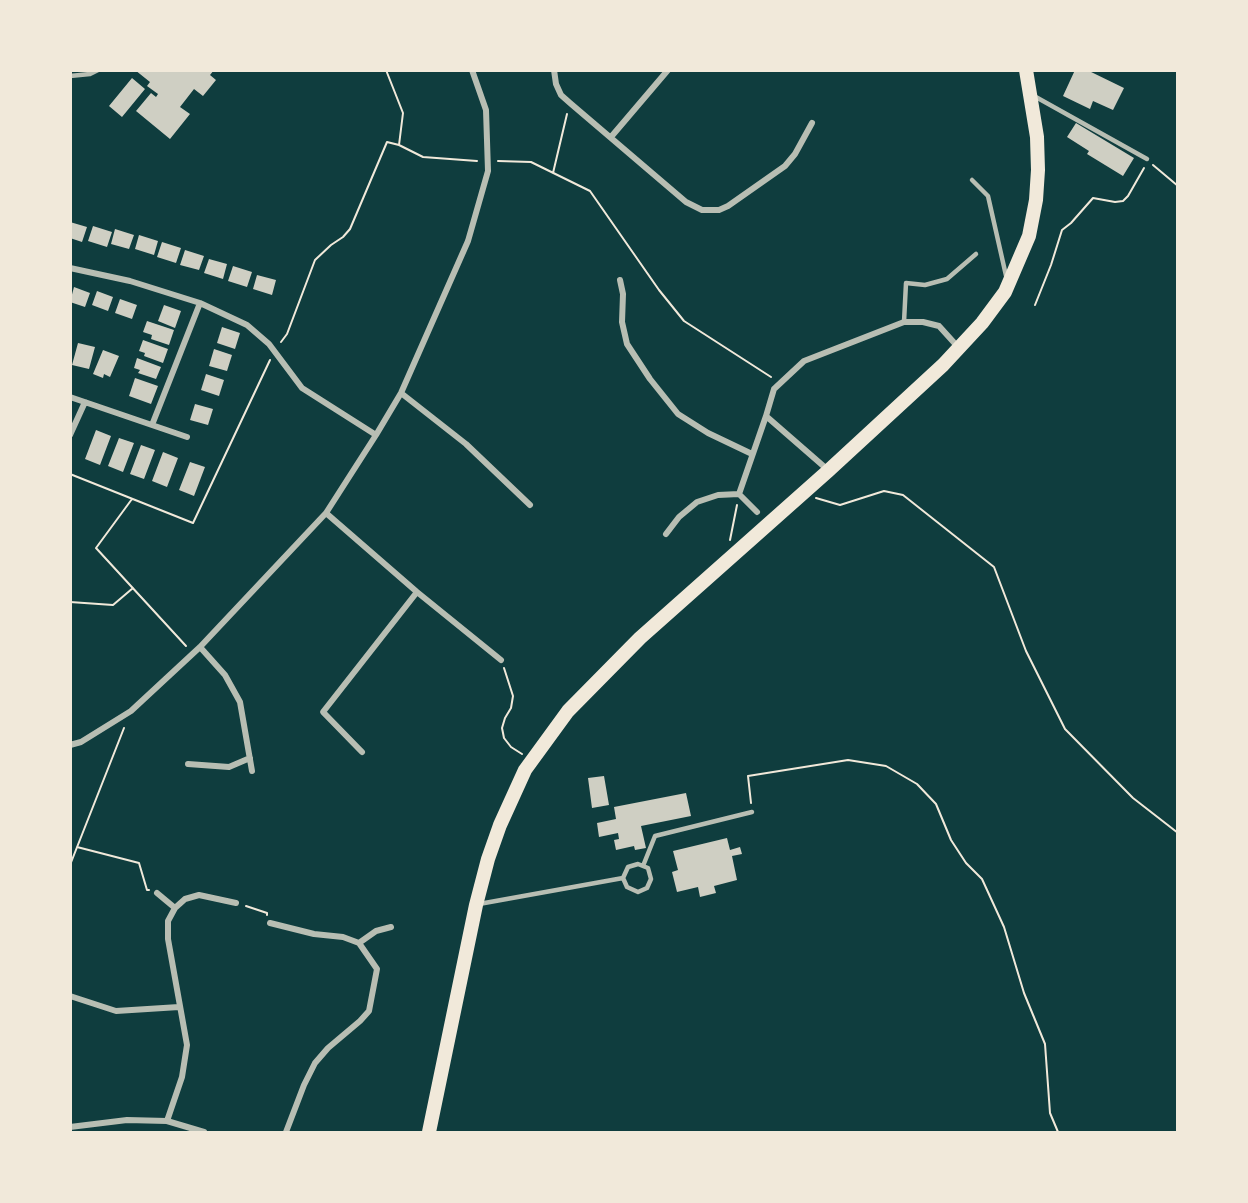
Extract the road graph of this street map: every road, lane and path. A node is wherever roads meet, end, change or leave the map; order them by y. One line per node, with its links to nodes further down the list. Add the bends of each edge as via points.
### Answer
1 (98, 70): 7 (lane)
2 (386, 70): 12 (path, via 403,113)
3 (472, 70): 14 (street, via 486,110)
4 (554, 70): 9 (street, via 561,95)
5 (668, 70): 11 (street)
6 (1026, 70): 8 (main road)
7 (70, 76)
8 (1032, 95): 13 (lane); 21 (main road, via 1037,137 1036,200 1029,236)
9 (570, 103): 11 (street); 15 (path)
10 (812, 123): 11 (street, via 785,166 719,210 702,210 686,202)
11 (611, 137)
12 (399, 146): 14 (path, via 423,157); 26 (path, via 387,142 350,229 315,260 286,334)
13 (1147, 159): 17 (path); 23 (path, via 1123,201 1093,198 1062,230)
14 (488, 162): 15 (path, via 531,162); 28 (street, via 468,241)
15 (553, 173): 27 (path, via 590,191 684,321)
16 (972, 180): 21 (lane, via 988,196)
17 (1178, 186)
18 (976, 254): 24 (lane, via 947,279 925,285 906,283)
19 (70, 268): 22 (street, via 130,281)
20 (620, 280): 36 (street, via 627,344 650,379 678,414)
21 (1008, 285): 25 (main road, via 982,323)
22 (200, 303): 26 (street, via 247,325); 32 (street)
23 (1035, 305)
24 (904, 322): 25 (street, via 939,326); 27 (street, via 804,361)
25 (958, 347): 37 (main road)
26 (274, 351): 34 (street, via 302,388); 41 (path, via 193,523)
27 (780, 383): 31 (street, via 774,389)
28 (401, 393): 34 (street); 42 (street, via 466,444)
29 (70, 397): 30 (street)
30 (85, 402): 32 (street); 33 (street)
31 (766, 416): 36 (street); 37 (street)
32 (152, 425): 35 (street)
33 (70, 435)
34 (376, 435): 44 (street)
35 (187, 437)
36 (752, 454): 40 (street)
37 (828, 471): 39 (main road)
38 (70, 474): 41 (path)
39 (803, 493): 46 (main road); 61 (path, via 840,505 884,491 903,495 994,567 1026,651 1065,729 1133,798)
40 (739, 494): 43 (street); 45 (street, via 697,502); 46 (path)
41 (132, 499): 47 (path, via 96,548)
42 (530, 505)
43 (757, 512)
44 (326, 513): 48 (street); 50 (street)
45 (666, 534)
46 (726, 561): 57 (main road, via 640,638 568,711)
47 (133, 588): 49 (path, via 113,605); 51 (path)
48 (417, 592): 52 (street); 55 (street, via 323,712)
49 (70, 602)
50 (200, 647): 51 (street); 56 (street, via 225,675 240,702)
51 (193, 653): 53 (street)
52 (501, 660): 57 (path, via 513,696 502,728 504,738)
53 (131, 711): 54 (street); 62 (path)
54 (70, 745)
55 (362, 752)
56 (250, 758): 58 (street, via 229,767); 59 (street)
57 (532, 761): 68 (main road, via 500,825)
58 (188, 764)
59 (252, 771)
60 (752, 812): 64 (lane, via 655,836); 80 (path, via 748,776 848,759 886,766 917,784 936,804 951,840 982,879 1004,927 1045,1044 1050,1113)
61 (1178, 833)
62 (77, 847): 63 (path); 66 (path, via 139,863 147,890)
63 (70, 865)
64 (644, 866): 65 (lane, via 628,867); 65 (lane, via 651,879 647,888 638,892 627,887)
65 (623, 878): 68 (lane)
66 (157, 893): 69 (street)
67 (236, 903): 69 (street, via 199,895 185,899); 70 (path, via 267,913)
68 (476, 905): 79 (main road)
69 (175, 908): 74 (street, via 168,921 168,939)
70 (270, 923): 72 (street)
71 (391, 927): 72 (street, via 376,931)
72 (359, 943): 78 (street, via 377,969 369,1011 315,1063)
73 (70, 996): 74 (street, via 116,1011)
74 (179, 1007): 75 (street, via 187,1045 182,1077)
75 (167, 1122): 76 (street, via 127,1120); 77 (street)
76 (70, 1127)
77 (204, 1132)
78 (286, 1132)
79 (429, 1132)
80 (1058, 1132)

